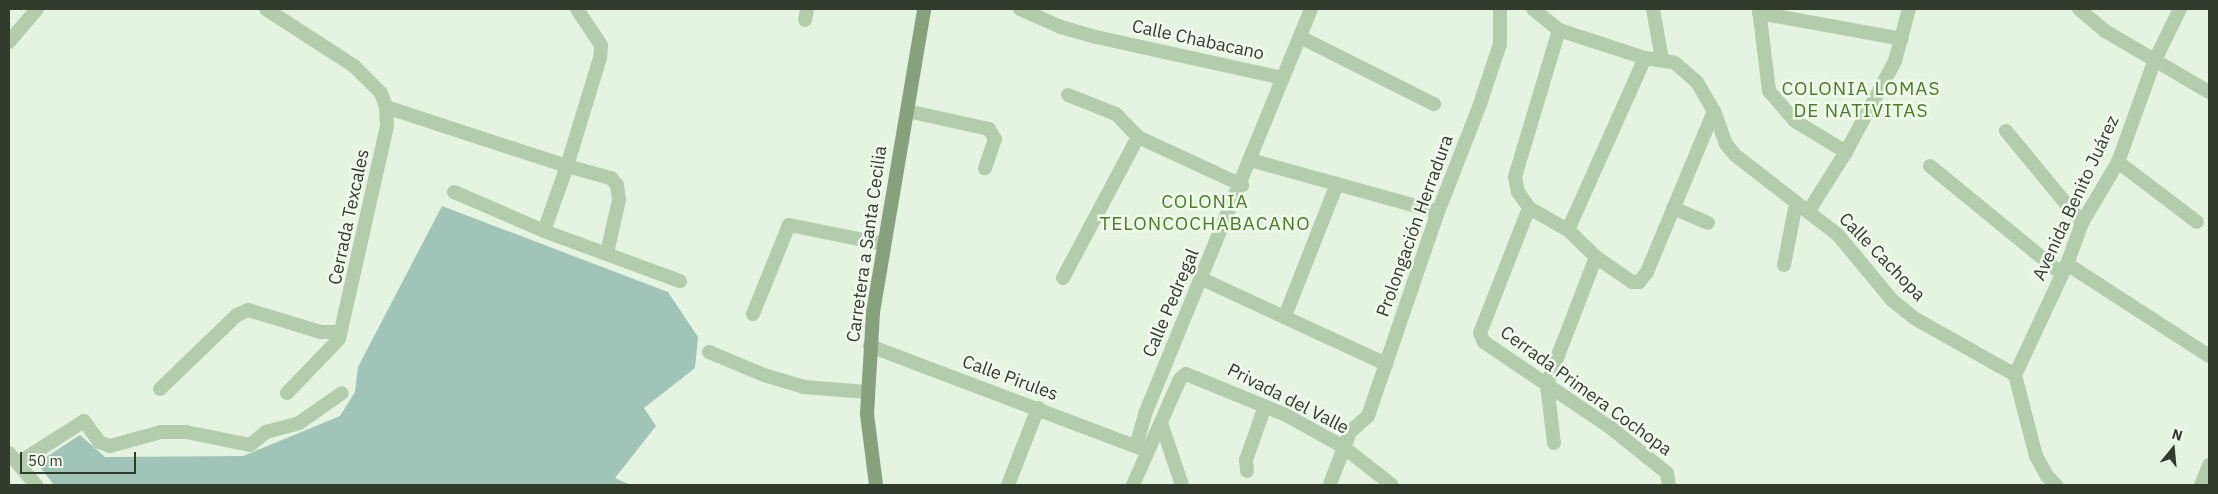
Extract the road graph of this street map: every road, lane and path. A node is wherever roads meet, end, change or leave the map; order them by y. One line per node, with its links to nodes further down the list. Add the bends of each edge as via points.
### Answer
1 (37, 9): 17 (street)
2 (266, 9): 25 (street, via 354,66 381,93)
3 (577, 9): 33 (street, via 601,45)
4 (924, 9): 26 (main road, Carretera a Santa Cecilia)
5 (1020, 9): 21 (street, Calle Chabacano, via 1079,32)
6 (1311, 9): 15 (street, Calle Pedregal)
7 (1500, 9): 42 (street, Prolongación Herradura, via 1500,44)
8 (1533, 9): 14 (street)
9 (1653, 9): 19 (street)
10 (1909, 9): 16 (street)
11 (2079, 9): 20 (street, via 2105,32)
12 (2180, 9): 20 (street, Avenida Benito Juárez)
13 (1759, 11): 16 (street); 30 (street, via 1769,91 1795,121)
14 (1559, 30): 18 (street); 40 (street, via 1515,177 1518,192)
15 (1300, 37): 21 (street, Calle Pedregal); 24 (street)
16 (1902, 39): 30 (street, via 1895,60)
17 (9, 42)
18 (1645, 58): 19 (street); 48 (street)
19 (1662, 59): 27 (street, Calle Cachopa, via 1675,63 1697,82)
20 (2154, 62): 22 (street); 32 (street, Avenida Benito Juárez)
21 (1283, 78): 31 (street, Calle Pedregal)
22 (2209, 92)
23 (1068, 95): 29 (street, via 1116,114)
24 (1434, 104)
25 (386, 107): 33 (street); 59 (street, Cerrada Texcales, via 383,145 346,320)
26 (907, 111): 35 (street, via 989,129 994,139); 49 (main road, Carretera a Santa Cecilia)
27 (1714, 111): 39 (street, Calle Cachopa, via 1726,144 1735,155); 41 (street)
28 (2006, 131): 46 (street)
29 (1138, 137): 37 (street); 54 (street)
30 (1846, 152): 43 (street)
31 (1250, 160): 36 (street); 37 (street, Calle Pedregal)
32 (2118, 162): 44 (street); 46 (street, Avenida Benito Juárez)
33 (568, 166): 47 (street); 50 (street, via 611,178 617,184 619,200)
34 (1930, 166): 53 (street)
35 (985, 168)
36 (1336, 184): 42 (street); 58 (street)
37 (1242, 185): 55 (street, Calle Pedregal)
38 (454, 192): 47 (street)
39 (1796, 203): 43 (street, Calle Cachopa); 52 (street)
40 (1529, 208): 48 (street); 65 (street, Cerrada Primera Cochopa, via 1480,333 1484,342)
41 (1673, 208): 45 (street); 51 (street, via 1647,272 1639,282 1632,282)
42 (1438, 212): 63 (street, Prolongación Herradura)
43 (1808, 212): 64 (street, Calle Cachopa, via 1838,235 1878,285 1914,318)
44 (2197, 222)
45 (1708, 223)
46 (2082, 223): 53 (street, Avenida Benito Juárez)
47 (544, 230): 50 (street)
48 (1568, 230): 51 (street)
49 (883, 244): 57 (street, via 789,225); 60 (main road, Carretera a Santa Cecilia)
50 (607, 253): 56 (street)
51 (1596, 258): 65 (street)
52 (1784, 265)
53 (2065, 269): 62 (street); 64 (street, Avenida Benito Juárez)
54 (1063, 278)
55 (1202, 279): 58 (street); 75 (street, Calle Pedregal, via 1145,414)
56 (680, 281)
57 (753, 314)
58 (1285, 316): 63 (street)
59 (340, 332): 66 (street, via 321,332 248,310 237,315); 69 (street, Cerrada Texcales, via 340,339 325,357)
60 (870, 346): 67 (main road, Carretera a Santa Cecilia); 71 (street, Calle Pirules)
61 (709, 352): 67 (street, via 764,375 804,387)
62 (2209, 356)
63 (1386, 364): 74 (street, Prolongación Herradura, via 1368,416 1350,432)
64 (2015, 375): 87 (street, via 2036,456 2046,476)
65 (1547, 384): 73 (street); 79 (street, Cerrada Primera Cochopa)
66 (160, 389)
67 (867, 392): 82 (main road, Carretera a Santa Cecilia, via 868,444)
68 (342, 393): 76 (street, via 299,423 266,432 250,445 186,432 161,432 110,446 99,442 84,420)
69 (287, 394)
70 (1265, 406): 72 (street, Privada del Valle, via 1186,374 1180,379); 74 (street, Privada del Valle); 78 (street, via 1246,460)
71 (1038, 408): 75 (street, Calle Pirules); 83 (street)
72 (1161, 422): 75 (street); 85 (street)
73 (1554, 443)
74 (1342, 446): 80 (street, Prolongación Herradura); 86 (street, Privada del Valle)
75 (1143, 448): 84 (street)
76 (13, 458): 81 (street)
77 (2209, 465): 88 (street)
78 (1247, 471)
79 (1668, 479)
80 (1330, 484)
81 (36, 485)
82 (876, 485)
83 (1008, 485)
84 (1133, 485)
85 (1182, 485)
86 (1392, 485)
87 (2056, 485)
88 (2200, 485)

